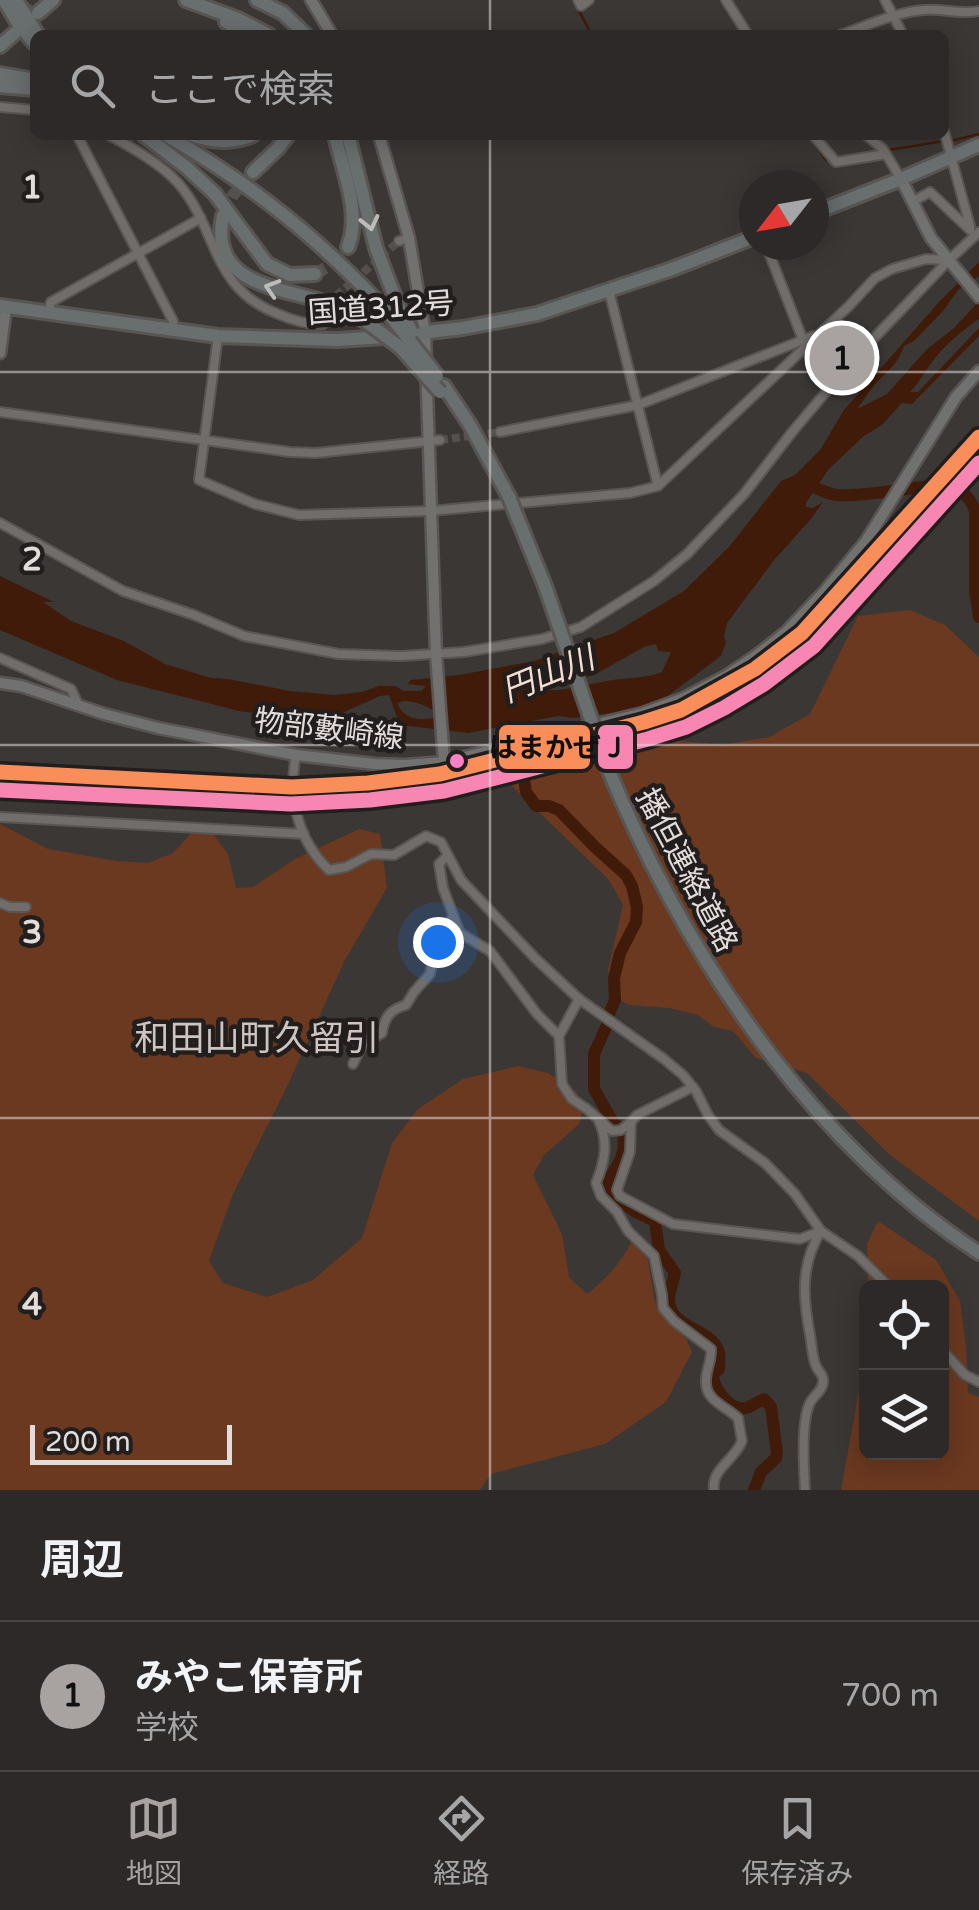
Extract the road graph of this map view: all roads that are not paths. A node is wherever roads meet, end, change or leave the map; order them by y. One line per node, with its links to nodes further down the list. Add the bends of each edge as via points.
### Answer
1 (4, 0): 25 (highway)
2 (16, 0): 16 (highway)
3 (53, 0): 12 (highway)
4 (184, 0): 17 (highway); 18 (highway)
5 (258, 0): 19 (highway)
6 (311, 0): 20 (main road)
7 (578, 0): 8 (street, via 581,6)
8 (590, 0)
9 (726, 0): 21 (street)
10 (885, 0): 15 (street)
11 (956, 0): 13 (street)
12 (39, 6)
13 (955, 11): 14 (street); 15 (street)
14 (979, 11)
15 (894, 17): 22 (street); 23 (street)
16 (35, 30)
17 (241, 30)
18 (259, 30)
19 (301, 30)
20 (329, 30)
21 (745, 30)
22 (855, 30)
23 (900, 30)
24 (0, 37): 26 (highway, via 13,30)
25 (30, 38)
26 (0, 46)
27 (0, 74): 28 (highway)
28 (30, 79)
29 (0, 86): 30 (highway)
30 (30, 89)
31 (0, 108): 32 (street)
32 (30, 110)
33 (80, 140): 60 (street)
34 (120, 140): 55 (street, via 176,181)
35 (151, 140): 63 (highway, via 215,194 267,264 290,276)
36 (153, 140): 58 (highway, via 264,204)
37 (175, 140): 58 (highway, via 267,200)
38 (216, 140): 39 (highway)
39 (241, 140)
40 (283, 140): 50 (highway)
41 (336, 140): 59 (highway, via 353,212)
42 (349, 140): 68 (highway, one-way to 68)
43 (380, 140): 71 (main road)
44 (816, 140): 48 (street, via 836,162)
45 (871, 140): 48 (street)
46 (947, 140): 49 (street)
47 (979, 145): 49 (highway)
48 (886, 154): 51 (street)
49 (952, 156): 51 (highway); 56 (street)
50 (254, 172)
51 (902, 179): 52 (main road); 53 (highway)
52 (912, 202): 56 (street, via 930,192); 62 (main road)
53 (829, 207)
54 (224, 216): 77 (highway, one-way to 54, bridge, via 364,320 246,278 226,253)
55 (201, 218): 60 (street); 67 (street, via 227,275 248,298 316,324 324,324)
56 (975, 232): 62 (street)
57 (739, 243): 64 (highway, 国道312号)
58 (321, 246): 68 (highway)
59 (348, 246)
60 (138, 254): 69 (street, via 51,302); 70 (street)
61 (772, 260): 74 (street)
62 (950, 262): 65 (main road); 72 (street, via 926,259 875,278); 86 (street, via 853,360 706,536 654,581 581,627)
63 (314, 274)
64 (609, 291): 71 (highway, 国道312号, via 537,314); 78 (street)
65 (979, 297)
66 (3, 307): 69 (highway, 国道312号); 75 (main road)
67 (322, 308)
68 (394, 311): 77 (highway, bridge)
69 (48, 312): 70 (highway, 国道312号)
70 (173, 330): 73 (highway, 国道312号)
71 (425, 333): 73 (highway, 国道312号, via 337,340); 82 (main road)
72 (818, 335): 74 (street); 83 (street)
73 (218, 336): 81 (street)
74 (804, 340): 78 (street)
75 (0, 354)
76 (979, 371): 91 (main road, 物部藪崎線, via 866,541 786,632 757,655 684,698 643,713)
77 (444, 387): 105 (highway, 播但連絡道路, bridge, via 509,497 640,843 721,986 774,1058 867,1162)
78 (638, 405): 80 (street); 83 (street)
79 (0, 412): 81 (street)
80 (500, 432)
81 (204, 440): 82 (street, via 303,453); 84 (street, via 199,480 255,504 299,515)
82 (434, 440): 84 (main road)
83 (658, 486): 84 (street)
84 (430, 510): 86 (main road)
85 (0, 524): 86 (street, via 123,591 244,636 340,654)
86 (436, 657): 91 (main road)
87 (0, 658): 89 (street, via 71,688)
88 (0, 683): 89 (main road, 物部藪崎線)
89 (79, 706): 90 (main road, 物部藪崎線)
90 (296, 756): 91 (main road, 物部藪崎線); 93 (street, via 293,796)
91 (444, 762)
92 (0, 817): 93 (street)
93 (304, 834): 94 (street, via 329,870 371,854 394,855 426,836 441,842)
94 (446, 856): 97 (street, via 439,864); 98 (street, via 484,907)
95 (0, 904): 96 (street)
96 (26, 907)
97 (452, 918): 99 (street, via 460,933 490,951); 100 (street, via 437,941 430,974 406,1005 392,1010 382,1033 362,1044)
98 (580, 999): 99 (street); 101 (street)
99 (558, 1036): 102 (street, via 562,1084)
100 (353, 1064)
101 (692, 1086): 103 (street); 104 (street, via 719,1130 778,1174)
102 (598, 1119): 103 (street, via 612,1131); 109 (street, via 606,1148 596,1183 601,1196 654,1256 663,1308 710,1350 709,1396 738,1418 740,1447 716,1474)
103 (626, 1126): 104 (street, via 630,1152 617,1190 672,1224 800,1239)
104 (822, 1231): 106 (street); 110 (street, via 806,1261 804,1284 815,1364 824,1382 807,1412)
105 (979, 1253)
106 (882, 1280)
107 (949, 1358): 108 (street)
108 (979, 1382)
109 (714, 1490)
110 (805, 1490)

